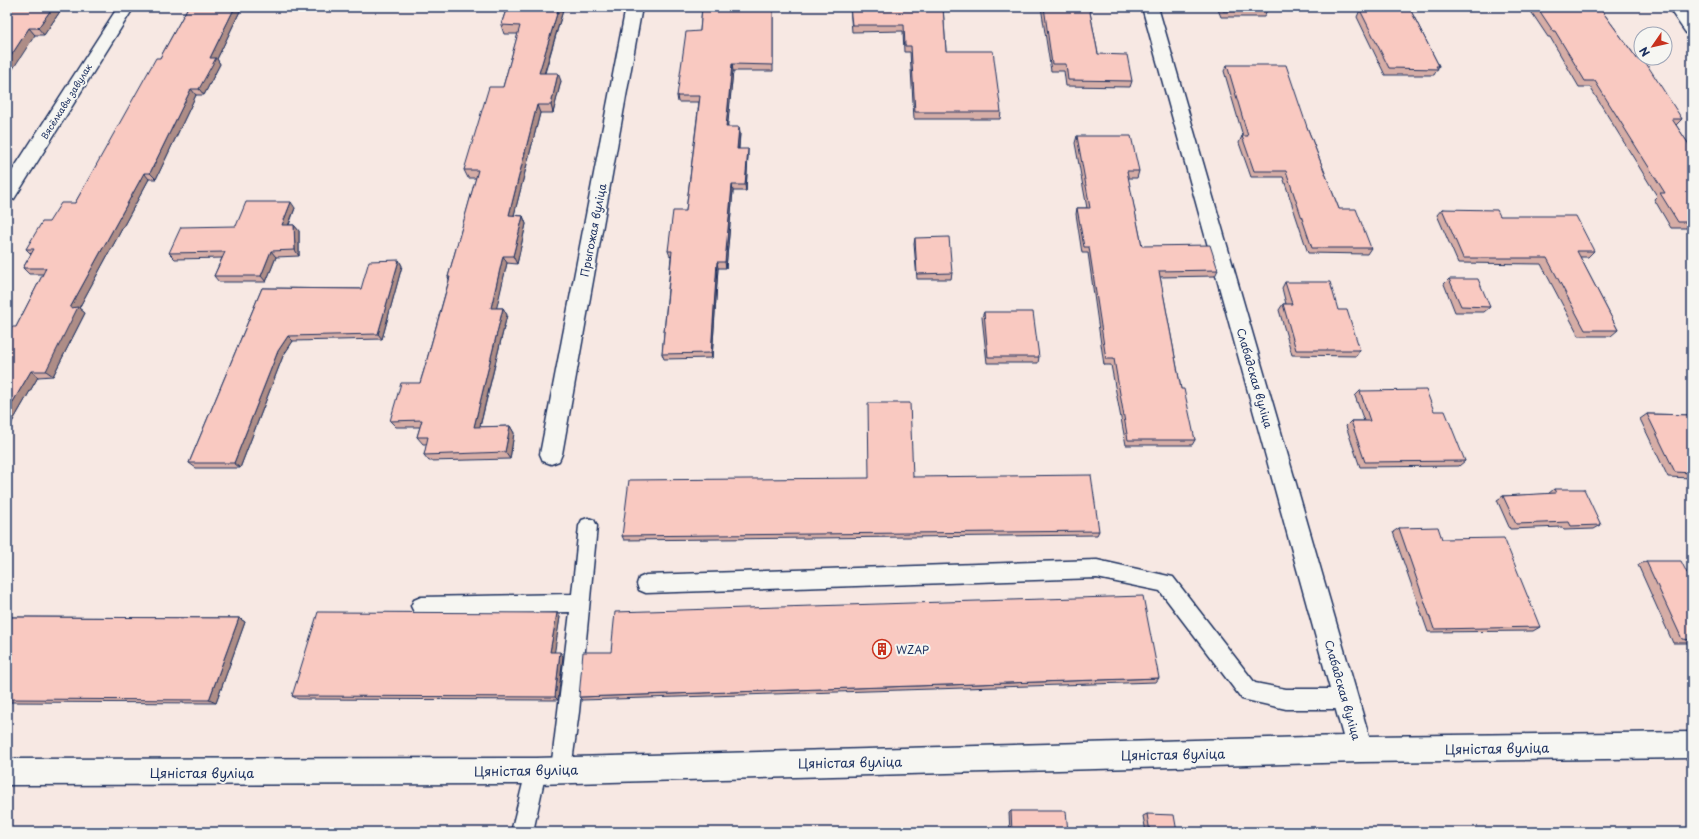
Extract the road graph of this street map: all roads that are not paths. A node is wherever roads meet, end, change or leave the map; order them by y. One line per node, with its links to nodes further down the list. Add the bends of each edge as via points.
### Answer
1 (126, 7): 6 (street, Вясёлкавы завулак)
2 (634, 7): 7 (street, Прыгожая вуліца)
3 (1150, 7): 12 (street, Слабадская вуліца)
4 (1676, 7): 5 (street)
5 (1692, 29)
6 (7, 194)
7 (551, 454)
8 (588, 526): 10 (lane)
9 (646, 584): 12 (lane, via 1097,569 1166,583 1249,692 1286,699)
10 (580, 603): 11 (lane); 15 (lane, via 569,712)
11 (421, 606)
12 (1346, 699): 14 (street, Слабадская вуліца)
13 (1692, 745): 14 (street, Цяністая вуліца)
14 (1360, 749): 15 (street, Цяністая вуліца)
15 (548, 770): 16 (street, Цяністая вуліца); 17 (lane)
16 (7, 772)
17 (522, 832)

